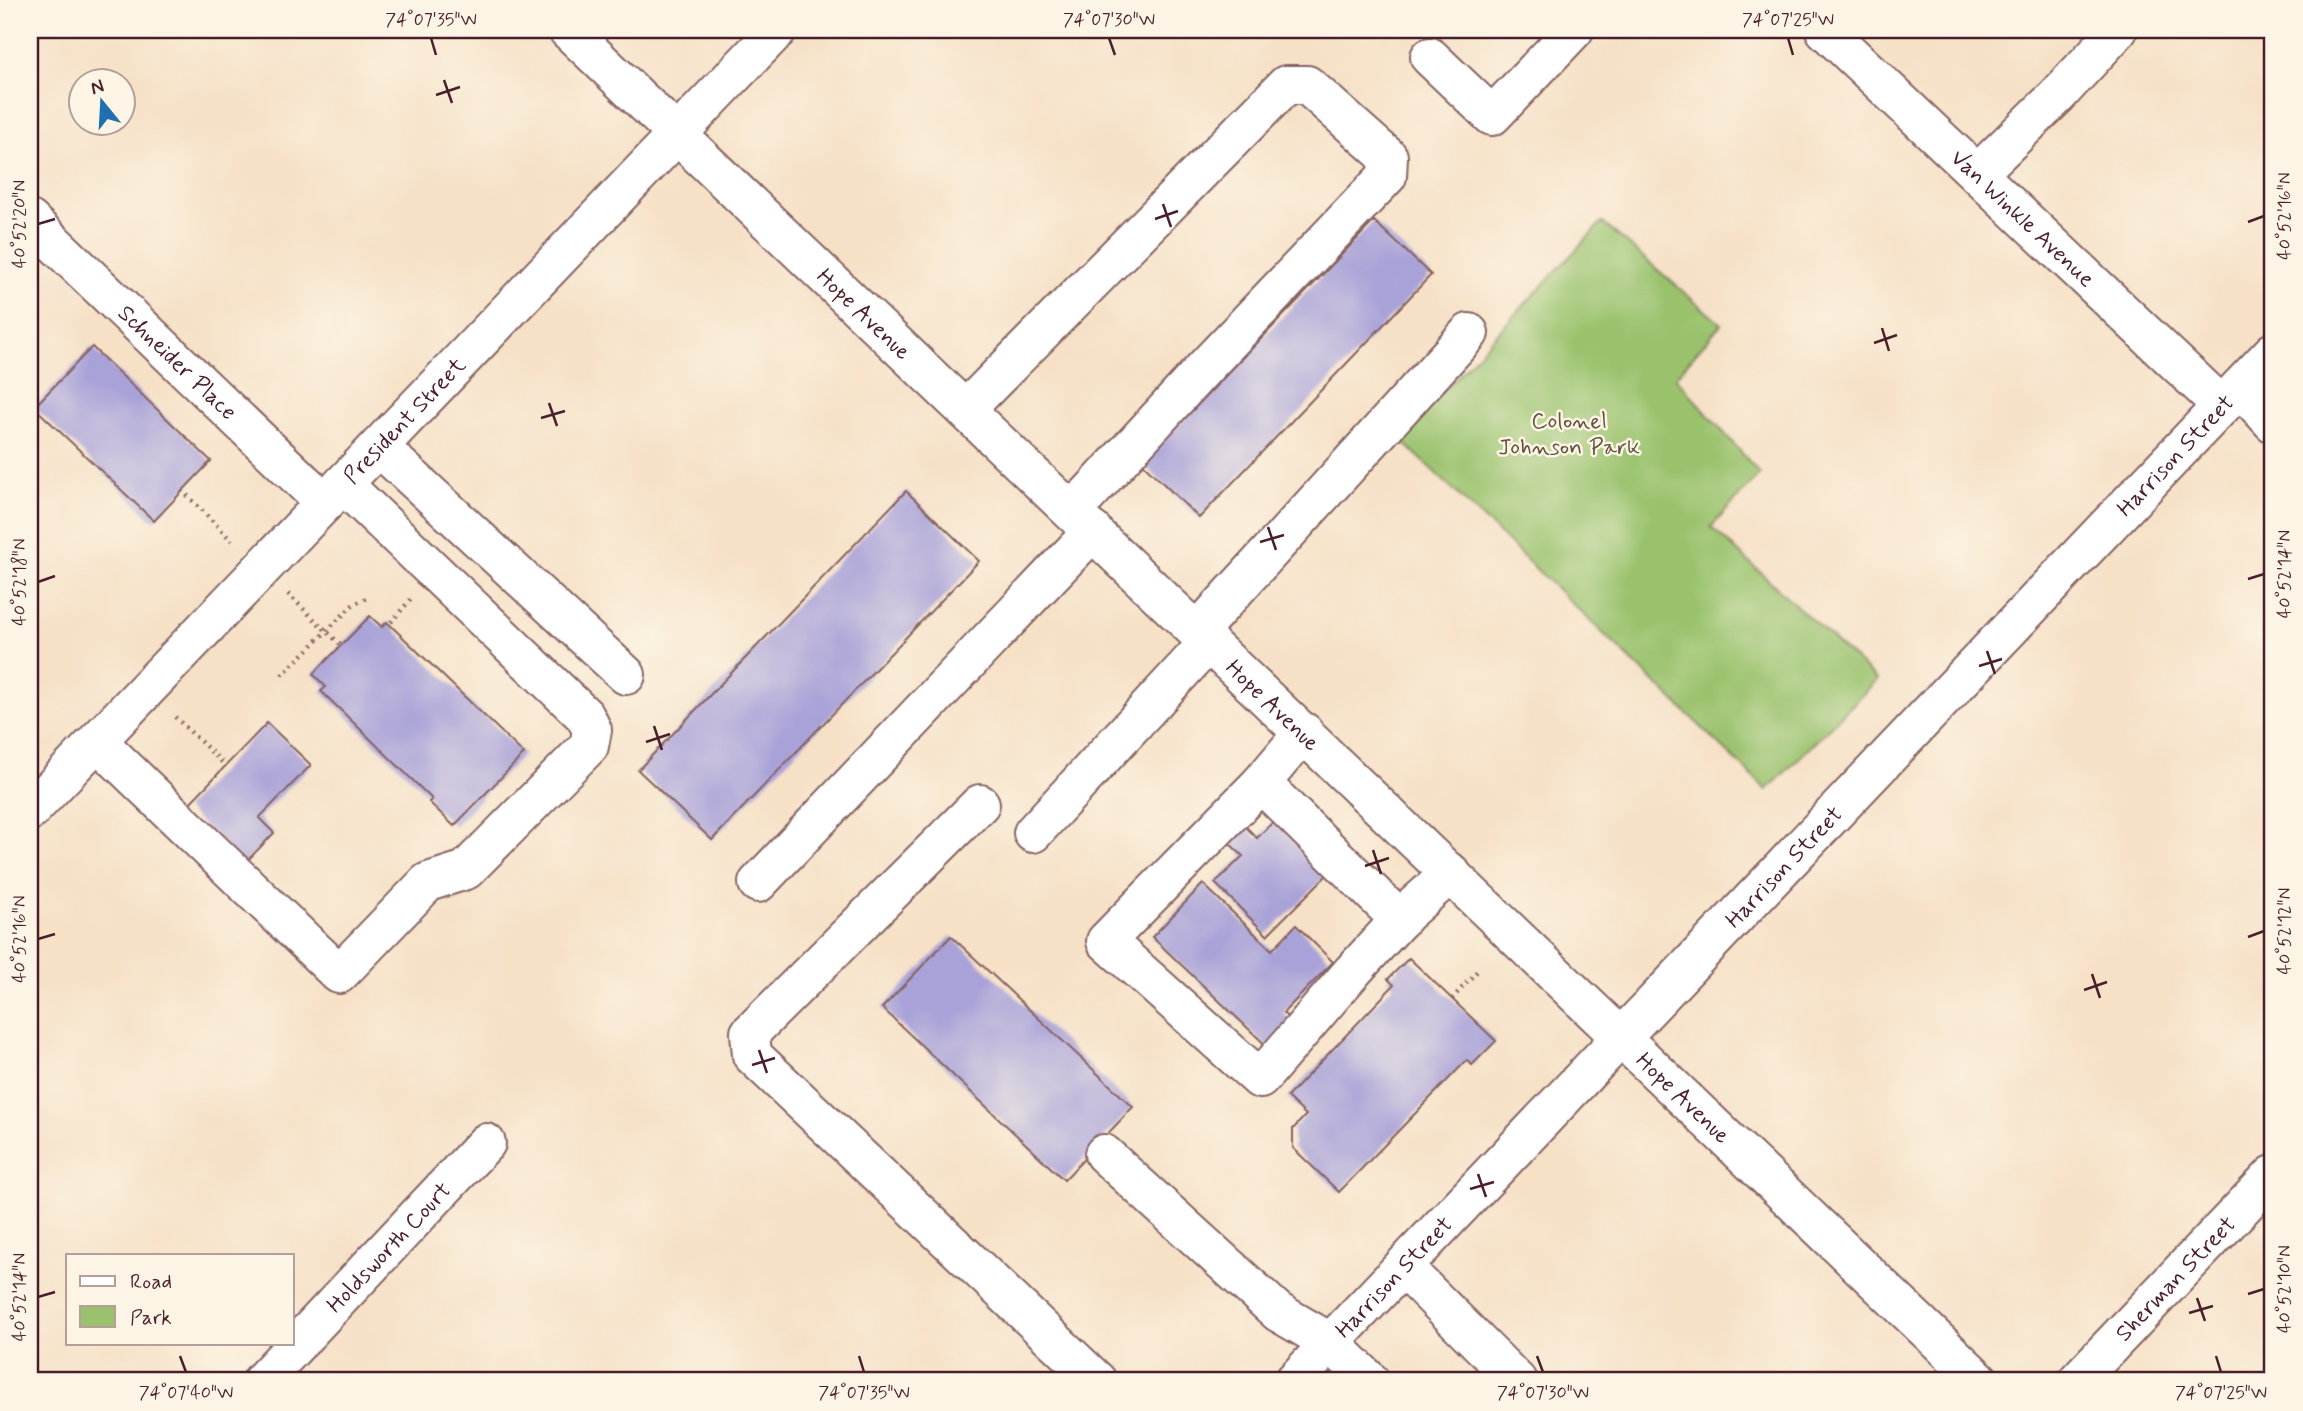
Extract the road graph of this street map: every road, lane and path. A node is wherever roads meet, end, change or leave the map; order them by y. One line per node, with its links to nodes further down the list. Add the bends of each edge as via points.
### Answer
1 (568, 30): 7 (street, Hope Avenue)
2 (776, 30): 7 (street, President Street)
3 (1574, 30): 6 (street, via 1492,116)
4 (1825, 30): 8 (street, Van Winkle Avenue)
5 (2118, 30): 8 (street)
6 (1430, 57)
7 (678, 134): 13 (street, Hope Avenue); 15 (street, President Street)
8 (1977, 174): 12 (street, Van Winkle Avenue)
9 (30, 220): 17 (street, Schneider Place)
10 (1469, 333): 23 (street)
11 (2273, 352): 12 (street, Harrison Street)
12 (2231, 396): 14 (street, Van Winkle Avenue); 40 (street, Harrison Street)
13 (966, 409): 18 (street, Hope Avenue); 18 (street, via 1286,85 1307,85 1388,157 1387,176 1206,366)
14 (2273, 423)
15 (379, 447): 17 (street, President Street); 25 (street)
16 (182, 491): 19 (path)
17 (334, 493): 29 (street, President Street); 29 (street, Schneider Place, via 585,716 592,730 589,747 466,870 428,882 339,974)
18 (1083, 521): 23 (street, Hope Avenue); 36 (street)
19 (232, 541)
20 (282, 588): 22 (path)
21 (366, 598): 22 (path, via 352,605)
22 (327, 631): 24 (path); 26 (path)
23 (1204, 637): 28 (street, Hope Avenue); 34 (street)
24 (341, 645)
25 (626, 674)
26 (282, 675)
27 (175, 717): 30 (path)
28 (1304, 733): 31 (street); 35 (street, Hope Avenue)
29 (97, 741): 33 (street, President Street)
30 (226, 766)
31 (1261, 783): 37 (street); 37 (street, via 1106,941 1260,1079)
32 (980, 804): 47 (street, via 750,1033 749,1044 752,1055)
33 (30, 811)
34 (1033, 832)
35 (1451, 873): 37 (street); 40 (street, Hope Avenue)
36 (758, 883)
37 (1400, 920)
38 (1479, 969): 39 (path)
39 (1452, 999)
40 (1621, 1037): 44 (street, Harrison Street); 51 (street, Hope Avenue)
41 (486, 1143): 46 (street, Holdsworth Court)
42 (1104, 1154): 45 (street, via 1278,1312)
43 (2273, 1175): 52 (street, Sherman Street)
44 (1403, 1267): 45 (street, Harrison Street); 50 (street)
45 (1331, 1343): 48 (street, Harrison Street); 49 (street)
46 (262, 1381)
47 (1097, 1381)
48 (1294, 1381)
49 (1370, 1381)
50 (1517, 1381)
51 (1980, 1381)
52 (2077, 1381)

